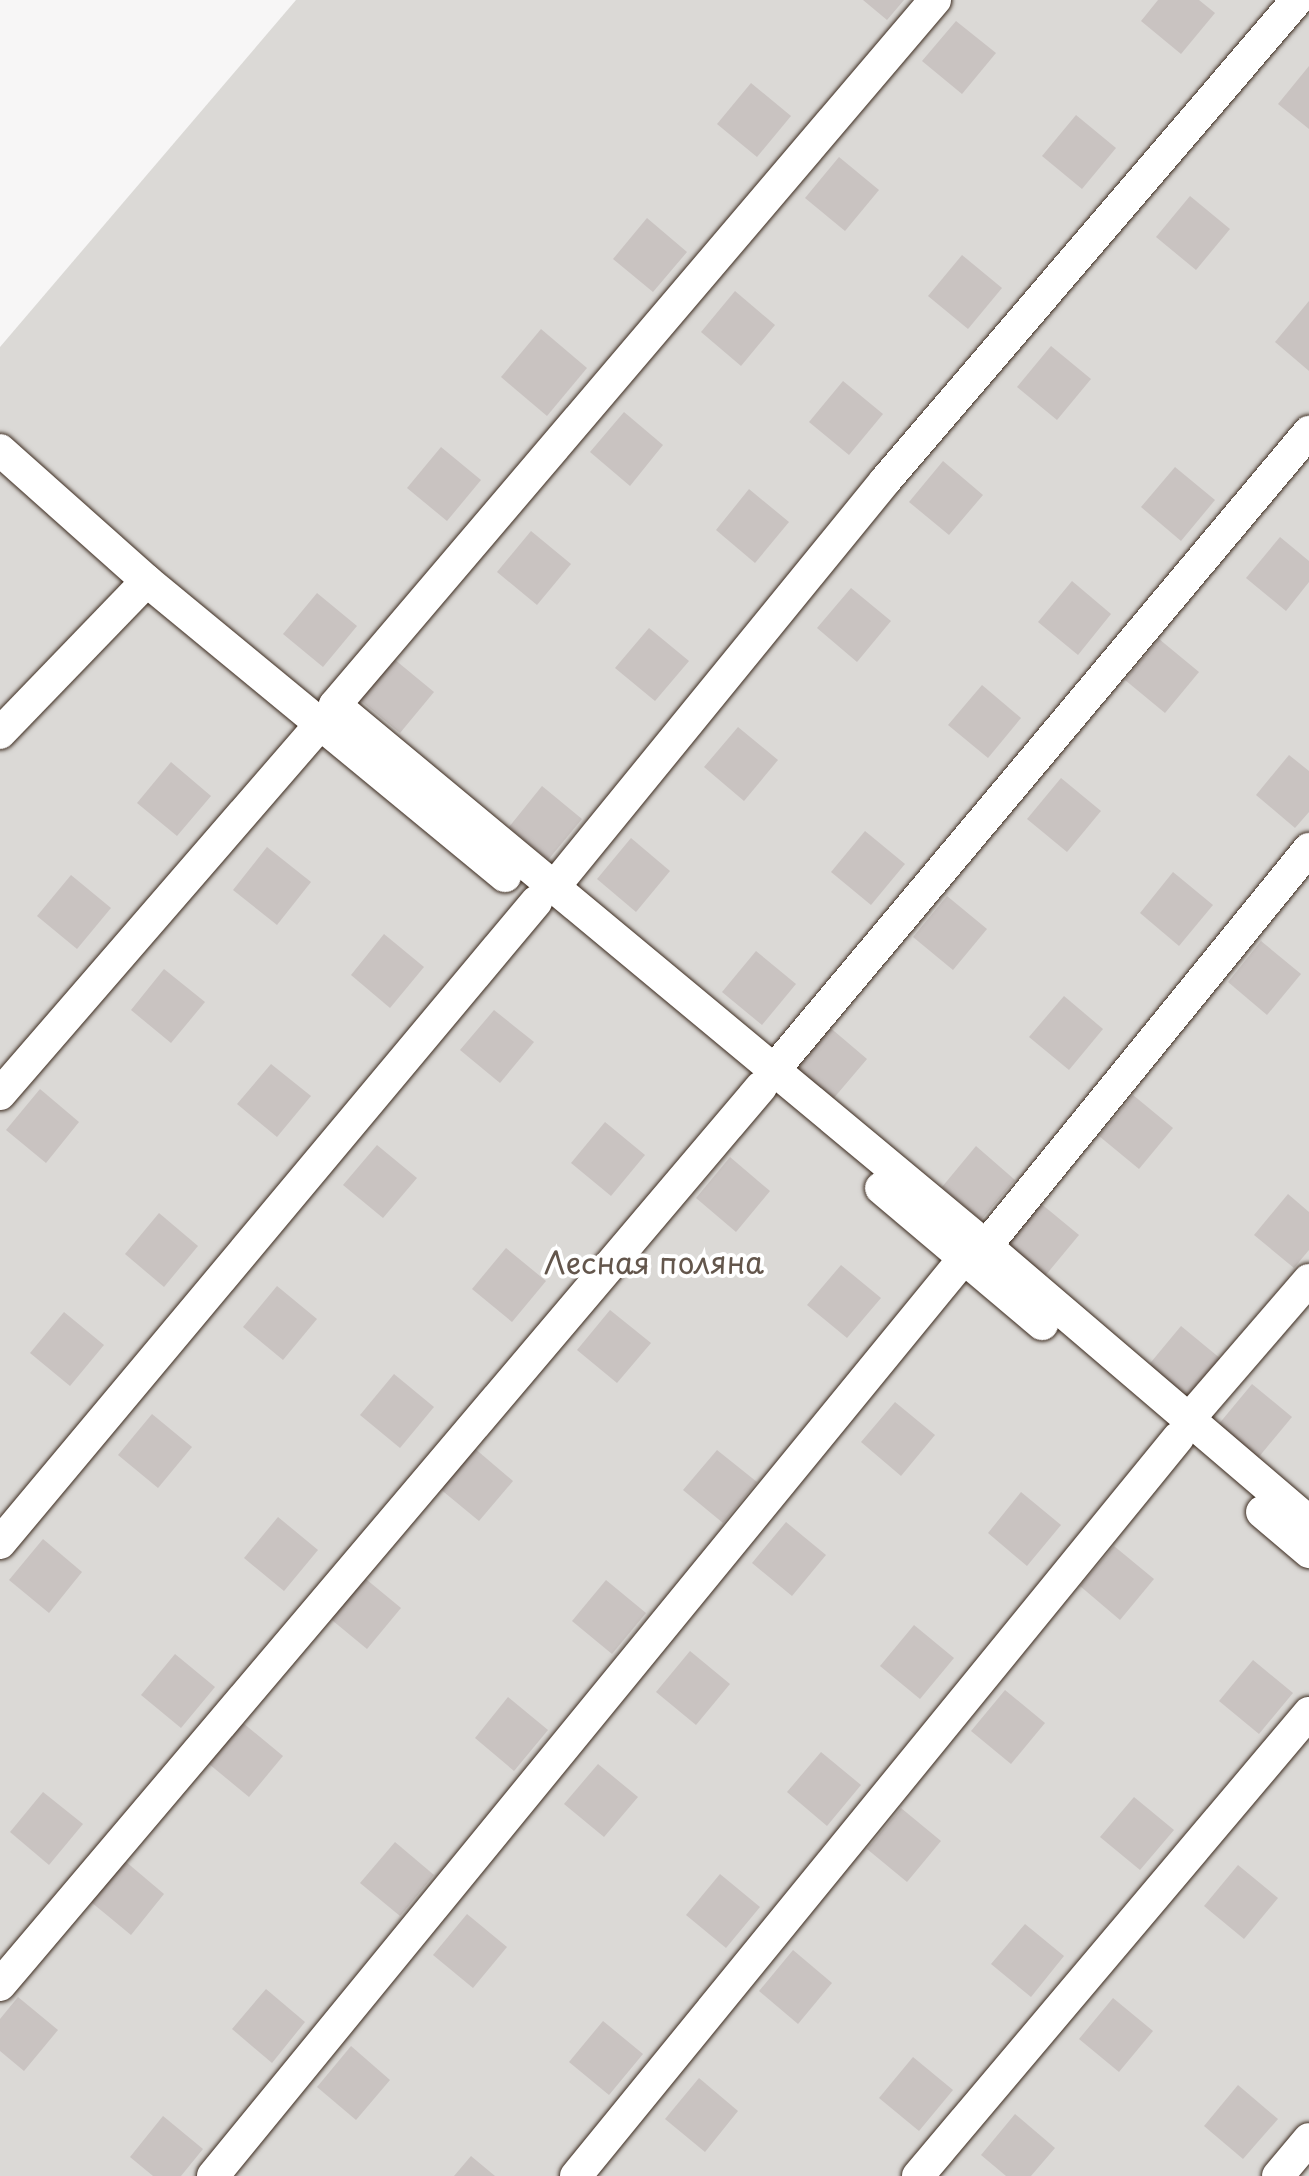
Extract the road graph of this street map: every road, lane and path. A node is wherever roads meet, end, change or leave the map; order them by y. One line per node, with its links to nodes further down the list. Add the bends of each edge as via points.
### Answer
1 (934, 0): 9 (street, via 334,705)
2 (1297, 0): 9 (street, via 885,481)
3 (1309, 432): 10 (street)
4 (0, 450): 5 (street)
5 (147, 581): 6 (street); 7 (street)
6 (320, 724): 9 (street); 11 (street)
7 (0, 733)
8 (1309, 849): 12 (street)
9 (545, 894): 10 (street); 16 (street)
10 (767, 1078): 12 (street); 19 (street)
11 (0, 1094)
12 (975, 1252): 14 (street); 21 (street)
13 (1309, 1280): 14 (street)
14 (1183, 1429): 15 (street); 17 (street); 22 (street)
15 (1309, 1522)
16 (0, 1544)
17 (1309, 1552)
18 (1309, 1713): 23 (street)
19 (0, 1985)
20 (1309, 2140): 24 (street)
21 (213, 2176)
22 (576, 2176)
23 (918, 2176)
24 (1278, 2176)

